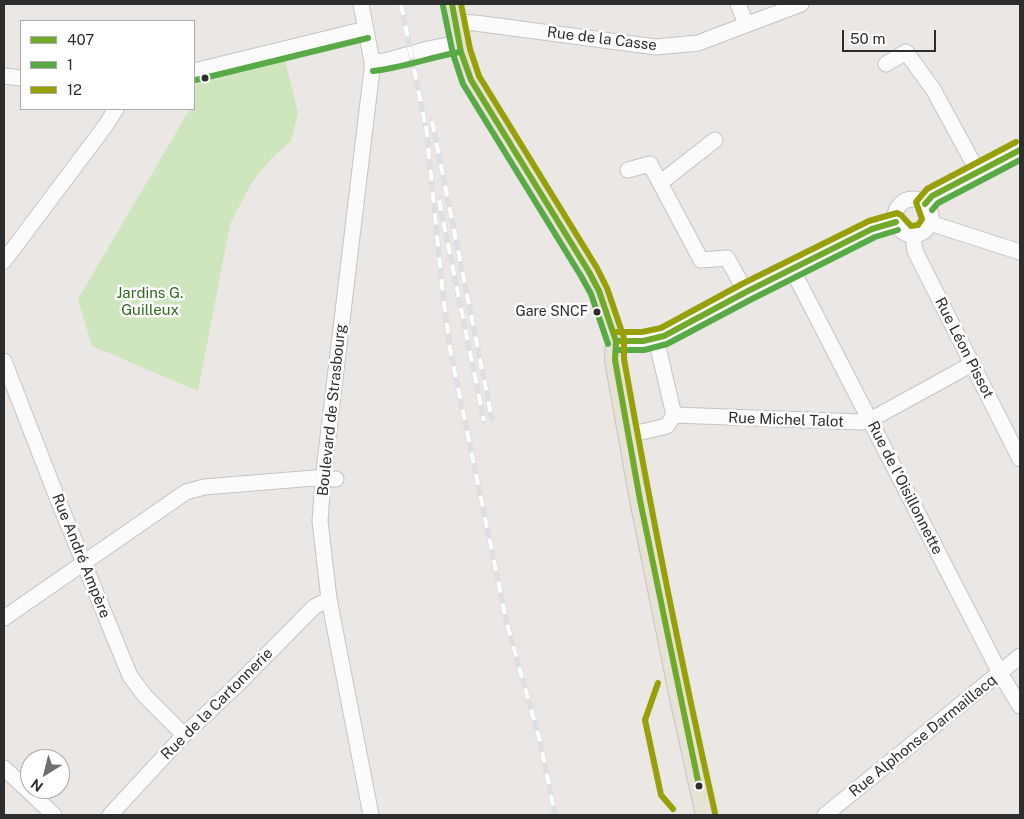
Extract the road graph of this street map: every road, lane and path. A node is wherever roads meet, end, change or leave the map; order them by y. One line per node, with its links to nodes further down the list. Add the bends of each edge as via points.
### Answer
1 (360, 4): 6 (street, Boulevard de Strasbourg)
2 (738, 4): 5 (street)
3 (801, 4): 5 (street, Rue de la Casse)
4 (453, 13): 5 (street, Rue de la Casse, via 475,22 656,48 698,43); 7 (main road)
5 (746, 24)
6 (366, 29): 8 (street, Boulevard de Strasbourg); 10 (street)
7 (458, 43): 8 (street); 28 (main road, via 471,80 599,291)
8 (372, 62): 35 (street, Boulevard de Strasbourg)
9 (886, 64): 17 (street, via 906,52 933,89)
10 (195, 71)
11 (4, 76): 12 (street)
12 (20, 78)
13 (115, 110): 24 (street)
14 (714, 140): 18 (street)
15 (1020, 150): 17 (street)
16 (628, 170): 18 (street, via 650,164)
17 (978, 172): 19 (street, via 932,196)
18 (660, 183): 26 (street, via 701,260 727,258)
19 (925, 204): 20 (street, via 915,200 904,202 897,211); 21 (street, via 930,212)
20 (896, 222): 22 (street, via 903,231); 25 (street, via 872,229)
21 (930, 223): 22 (street, via 924,232); 23 (street)
22 (913, 235): 30 (street, Rue Léon Pissot, via 915,251)
23 (1020, 252)
24 (4, 261)
25 (792, 269): 26 (street); 32 (street, Rue de l’Oisillonnette)
26 (746, 292): 27 (street)
27 (656, 339): 28 (street); 31 (street)
28 (616, 341): 33 (main road, via 614,360)
29 (4, 361): 36 (street, Rue André Ampère)
30 (972, 364): 32 (street, Rue Michel Talot); 34 (street, Rue Léon Pissot)
31 (674, 415): 32 (street, Rue Michel Talot); 33 (street, via 667,426)
32 (870, 420): 40 (street, Rue de l’Oisillonnette)
33 (629, 434): 47 (main road)
34 (1020, 459)
35 (329, 479): 36 (street, via 204,487 186,492); 37 (street, Boulevard de Strasbourg, via 320,521)
36 (84, 563): 38 (street); 42 (street, Rue André Ampère, via 130,676)
37 (329, 599): 42 (street, Rue de la Cartonnerie, via 314,607); 46 (street, Boulevard de Strasbourg)
38 (4, 618)
39 (1020, 656): 40 (street, Rue Alphonse Darmaillacq)
40 (1000, 673): 41 (street, Rue de l’Oisillonnette); 48 (street, Rue Alphonse Darmaillacq)
41 (1020, 706)
42 (184, 735): 45 (street, Rue de la Cartonnerie)
43 (4, 768): 44 (street)
44 (54, 815)
45 (110, 815)
46 (371, 815)
47 (706, 815)
48 (825, 815)

